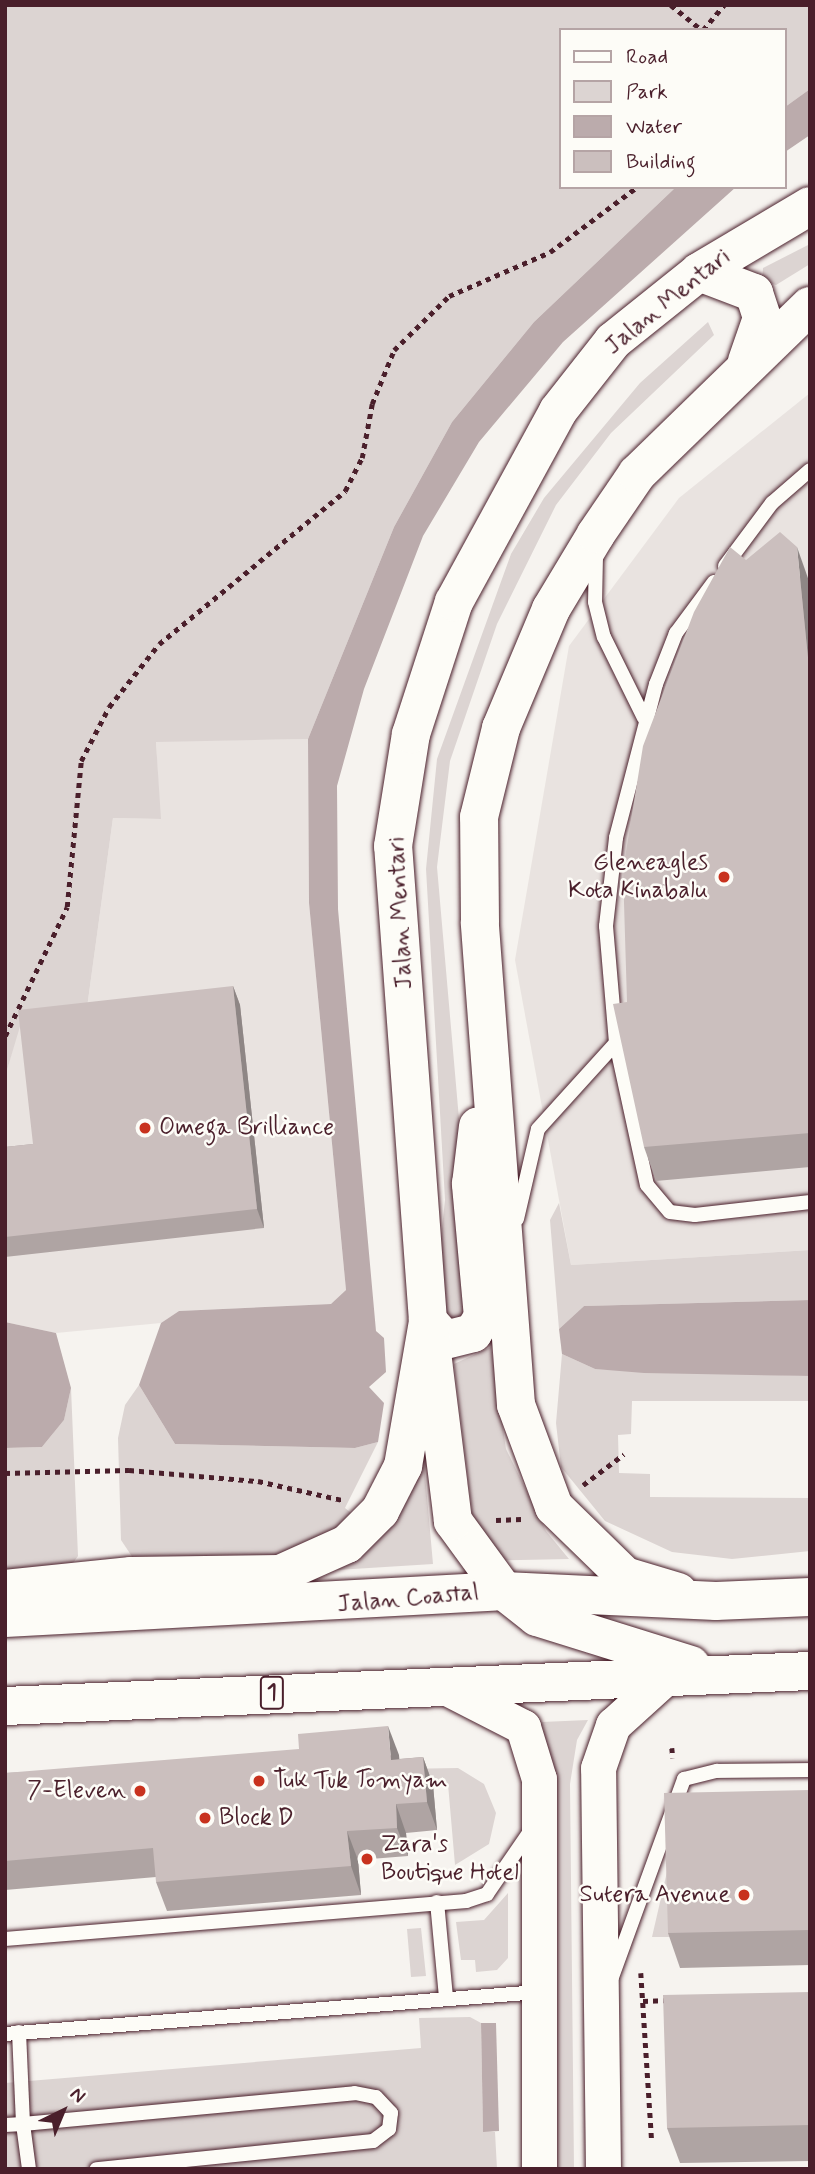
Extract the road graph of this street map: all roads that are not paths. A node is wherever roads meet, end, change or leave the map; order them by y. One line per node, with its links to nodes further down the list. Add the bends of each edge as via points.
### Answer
1 (810, 206): 2 (main road, Jalan Mentari)
2 (699, 272): 4 (main road, via 749,288 761,307 759,336); 12 (main road, Jalan Mentari, via 613,341 521,470 454,602 411,734 393,846)
3 (810, 306): 4 (main road)
4 (744, 366): 6 (main road, via 638,474)
5 (810, 470): 7 (lane, via 772,503 676,633)
6 (596, 534): 7 (lane, via 594,602 616,668); 8 (main road, via 551,609 488,775 479,817)
7 (644, 718): 9 (lane, via 616,838 606,926)
8 (489, 1030): 11 (main road); 12 (main road, via 471,1184 483,1317 473,1333 445,1340)
9 (616, 1043): 10 (lane, via 647,1185 670,1212 695,1215); 11 (lane, via 538,1129)
10 (810, 1202)
11 (506, 1284): 16 (main road, via 516,1405 554,1507 625,1576)
12 (428, 1321): 13 (main road, via 403,1466 380,1511 347,1544 280,1574 131,1576); 14 (main road, Jalan Mentari, via 453,1521)
13 (5, 1589)
14 (504, 1591): 16 (main road, Jalan Coastal); 17 (main road, Jalan Coastal); 19 (main road, Jalan Mentari, via 537,1617)
15 (810, 1598): 16 (main road, Jalan Coastal)
16 (716, 1601)
17 (5, 1618)
18 (810, 1671): 19 (main road, 1)
19 (720, 1672): 20 (main road, 1)
20 (667, 1676): 21 (main road, 1); 29 (street, via 613,1725 598,1768)
21 (443, 1686): 22 (main road, 1); 24 (street, via 523,1727 539,1779)
22 (5, 1706)
23 (810, 1770): 29 (lane, via 717,1771 684,1779)
24 (541, 1814): 25 (lane, via 487,1894); 27 (street)
25 (437, 1902): 26 (lane); 28 (lane)
26 (5, 1940)
27 (541, 1992): 28 (lane); 36 (street)
28 (446, 1997): 30 (lane)
29 (602, 2005): 31 (street)
30 (12, 2033): 32 (lane)
31 (603, 2116): 37 (street); 38 (street)
32 (23, 2124): 33 (lane); 34 (lane); 35 (lane, via 355,2093 376,2097 391,2113 390,2129 373,2141)
33 (5, 2125)
34 (29, 2169)
35 (96, 2169)
36 (539, 2169)
37 (603, 2169)
38 (621, 2169)

